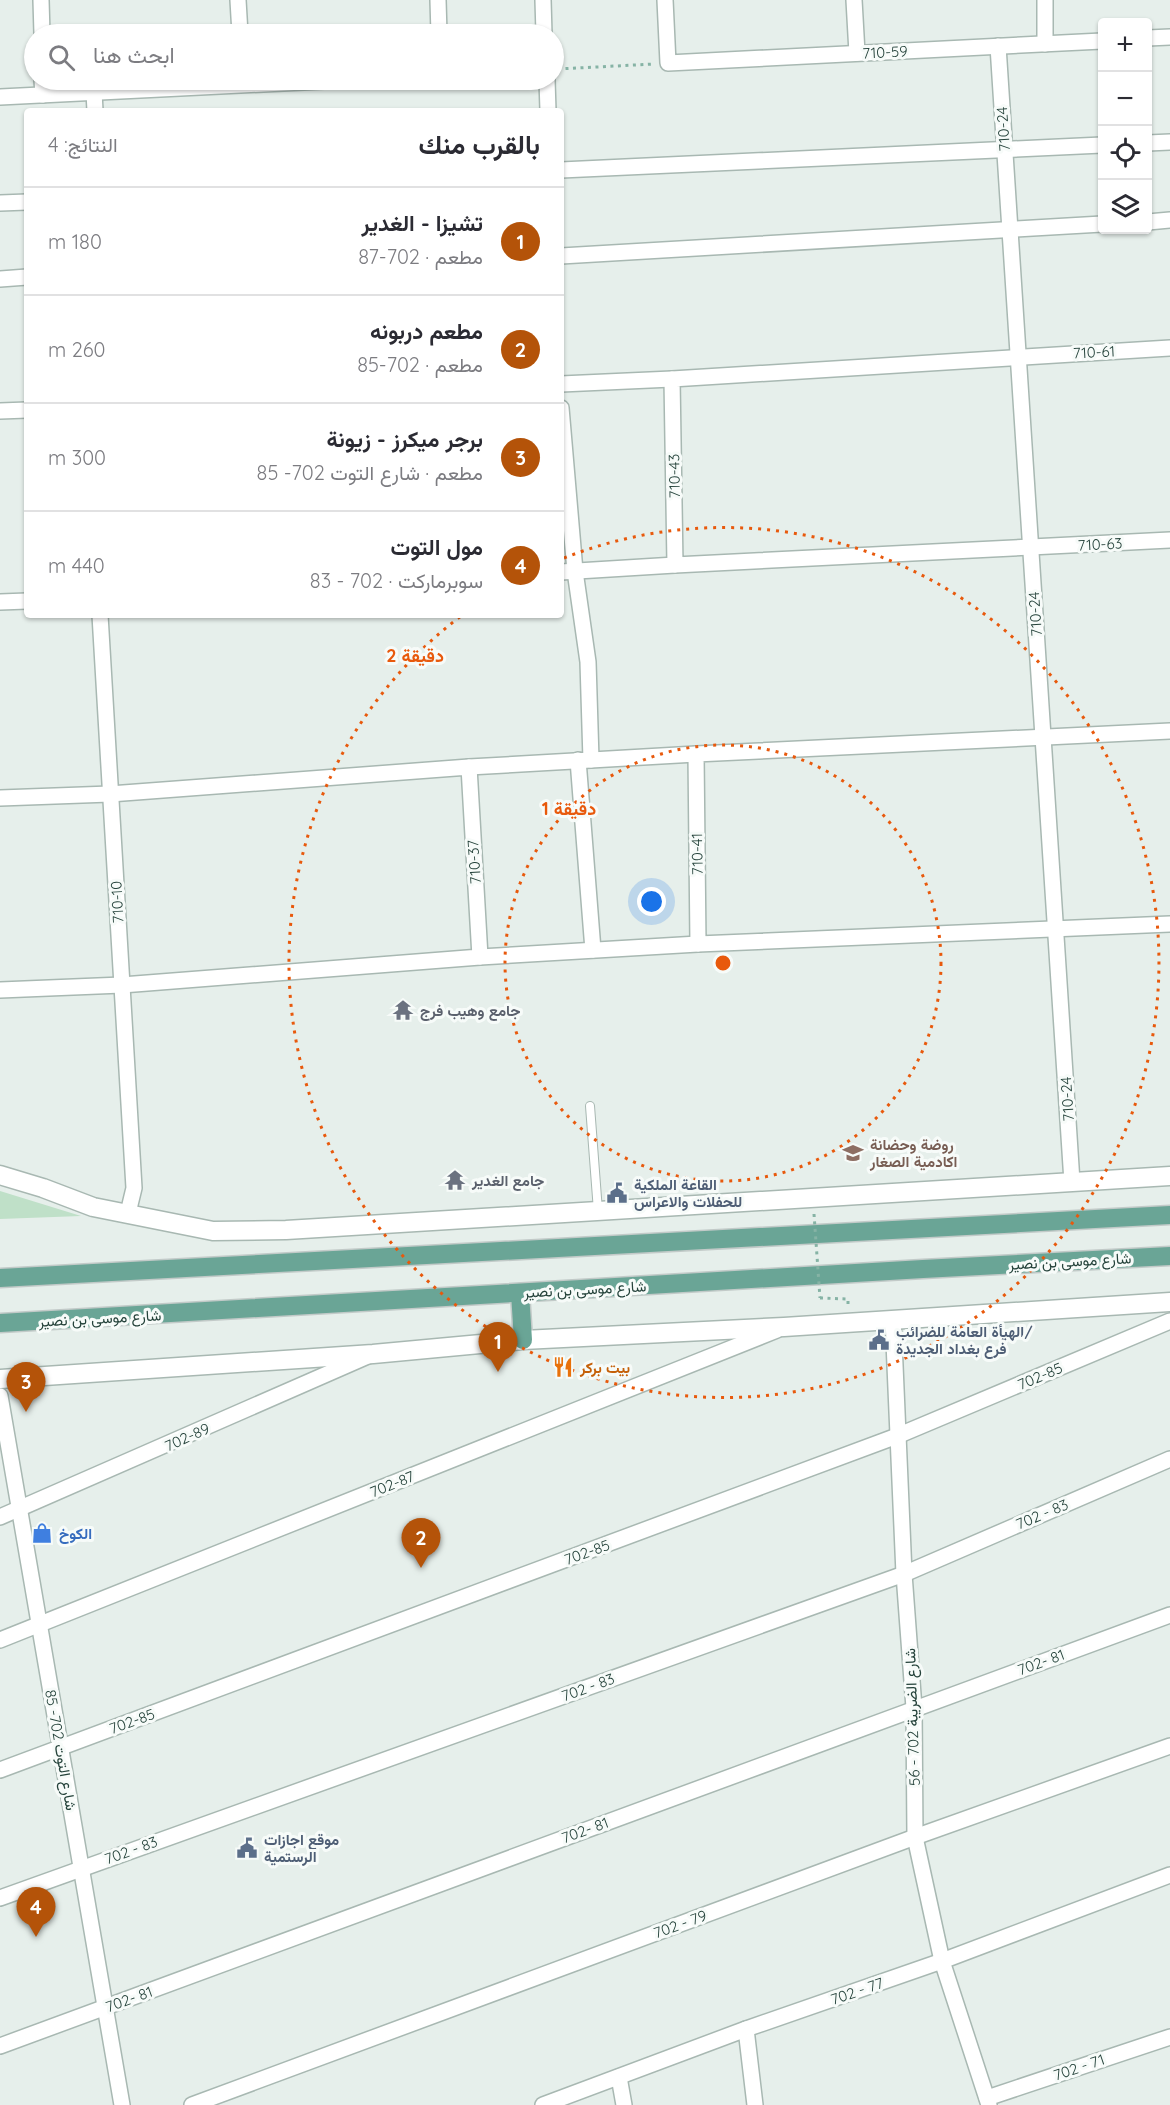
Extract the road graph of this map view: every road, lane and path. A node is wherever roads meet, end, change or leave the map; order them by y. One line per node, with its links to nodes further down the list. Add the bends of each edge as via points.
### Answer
1 (41, 0): 8 (street)
2 (238, 0): 9 (street)
3 (438, 0): 10 (street)
4 (543, 0): 11 (street)
5 (665, 0): 18 (street)
6 (854, 0): 17 (street)
7 (1045, 0): 15 (street)
8 (42, 24)
9 (239, 24)
10 (439, 24)
11 (544, 24)
12 (1170, 37): 13 (street)
13 (1152, 39)
14 (1098, 41): 15 (street, 710-59)
15 (1045, 44): 16 (street, 710-59)
16 (998, 46): 17 (street, 710-59); 31 (street, 710-24)
17 (857, 53): 18 (street, 710-59)
18 (668, 63): 19 (path)
19 (564, 68)
20 (30, 90): 25 (street)
21 (74, 90): 24 (street)
22 (124, 90): 24 (street)
23 (547, 90): 27 (street)
24 (94, 92): 26 (street)
25 (0, 97)
26 (95, 108)
27 (548, 108)
28 (1170, 142): 29 (street)
29 (1152, 143)
30 (1098, 146): 31 (street)
31 (1005, 150): 32 (street); 38 (street, 710-24)
32 (564, 170)
33 (24, 202): 34 (street)
34 (0, 203)
35 (1170, 220): 36 (street)
36 (1152, 222)
37 (1098, 224): 38 (street)
38 (1010, 229): 39 (street); 43 (street, 710-24)
39 (564, 256)
40 (24, 277): 41 (street)
41 (0, 279)
42 (1170, 348): 43 (street, 710-61)
43 (1018, 356): 44 (street); 50 (street, 710-24)
44 (672, 379): 45 (street); 51 (street, 710-43)
45 (564, 384)
46 (24, 410): 47 (street)
47 (0, 411)
48 (564, 478): 52 (street)
49 (1170, 540): 50 (street, 710-63)
50 (1031, 548): 51 (street); 57 (street, 710-24)
51 (675, 565): 52 (street)
52 (568, 571): 59 (street, via 588,662)
53 (24, 601): 54 (street)
54 (0, 602)
55 (100, 618): 61 (street, 710-10)
56 (1170, 731): 57 (street)
57 (1043, 736): 58 (street); 64 (street, 710-24)
58 (696, 754): 59 (street); 65 (street, 710-41)
59 (584, 760): 60 (street); 66 (street)
60 (469, 767): 61 (street); 67 (street, 710-37)
61 (110, 794): 62 (street); 68 (street, 710-10)
62 (0, 798)
63 (1170, 924): 64 (street)
64 (1056, 930): 65 (street); 73 (street, 710-24)
65 (698, 944): 66 (street)
66 (593, 950): 67 (street)
67 (480, 957): 68 (street)
68 (122, 985): 69 (street); 75 (street, 710-10, via 134,1188)
69 (0, 990)
70 (590, 1106): 74 (lane)
71 (0, 1175): 75 (street, via 93,1207)
72 (1170, 1176): 73 (street)
73 (1072, 1182): 74 (street)
74 (598, 1211): 75 (street, via 213,1232)
75 (128, 1213)
76 (814, 1214): 81 (path, bridge)
77 (1170, 1215): 79 (main road)
78 (1170, 1256): 80 (main road, شارع موسى بن نصير)
79 (0, 1278)
80 (520, 1293): 85 (main road, شارع موسى بن نصير); 87 (main road)
81 (820, 1298)
82 (1170, 1302): 83 (street)
83 (893, 1319): 86 (street); 91 (street, شارع الضريبة 702 - 56)
84 (1170, 1321): 91 (street, 702-85)
85 (0, 1323)
86 (784, 1327): 87 (street); 97 (street, 702-87)
87 (523, 1340): 88 (street)
88 (373, 1354): 89 (street); 93 (street, 702-89)
89 (0, 1379)
90 (0, 1396): 93 (street, شارع التوت 702- 85)
91 (897, 1436): 95 (street, شارع الضريبة 702 - 56); 101 (street, 702-85)
92 (1170, 1459): 95 (street, 702 - 83)
93 (20, 1510): 94 (street, 702-89); 97 (street, شارع التوت 702- 85)
94 (0, 1518)
95 (904, 1574): 99 (street, شارع الضريبة 702 - 56); 104 (street, 702 - 83)
96 (1170, 1615): 99 (street, 702- 81)
97 (39, 1626): 98 (street, 702-87); 101 (street, شارع التوت 702- 85)
98 (0, 1640)
99 (914, 1708): 103 (street, شارع الضريبة 702 - 56); 108 (street, 702- 81)
100 (1170, 1746): 103 (street, 702 - 79)
101 (60, 1748): 102 (street, 702-85); 104 (street, شارع التوت 702- 85)
102 (0, 1770)
103 (915, 1837): 107 (street, شارع الضريبة 702 - 56); 115 (street, 702 - 79)
104 (81, 1868): 106 (street, 702 - 83); 108 (street, شارع التوت 702- 85)
105 (1170, 1875): 107 (street, 702 - 77)
106 (0, 1898)
107 (942, 1961): 109 (street, 702 - 77); 113 (street, شارع الضريبة 702 - 56)
108 (105, 2008): 111 (street, 702- 81); 114 (street, شارع التوت 702- 85)
109 (746, 2030): 112 (street, 702 - 77); 118 (street)
110 (1170, 2037): 113 (street, 702 - 71)
111 (0, 2046)
112 (619, 2077): 116 (street, 702 - 77); 117 (street)
113 (988, 2102)
114 (122, 2105)
115 (192, 2105)
116 (543, 2105)
117 (624, 2105)
118 (755, 2105)

